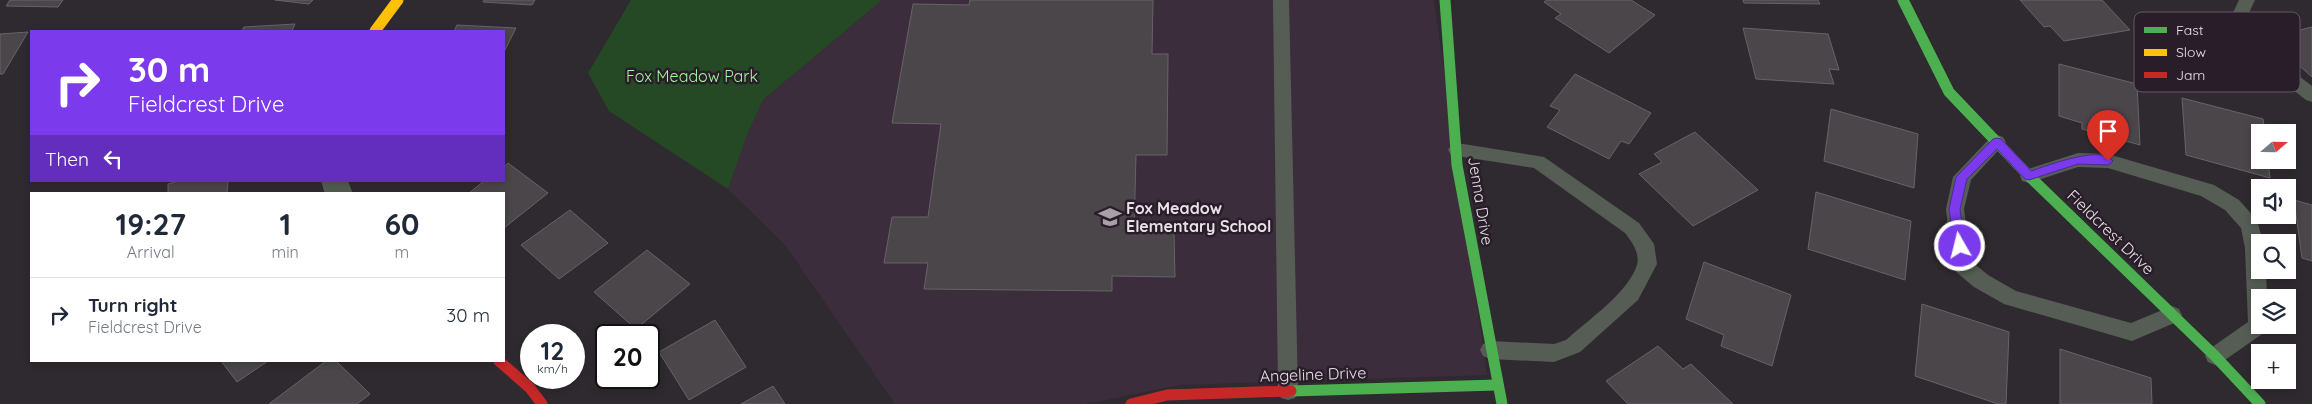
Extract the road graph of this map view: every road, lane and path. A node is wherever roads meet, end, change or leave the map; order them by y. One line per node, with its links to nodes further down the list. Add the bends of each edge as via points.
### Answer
1 (398, 0): 7 (street)
2 (1281, 0): 18 (lane)
3 (1445, 0): 11 (street, Jenna Drive)
4 (1903, 0): 10 (street, Fieldcrest Drive, via 1949,92)
5 (2247, 0): 6 (lane)
6 (2241, 12)
7 (376, 30)
8 (2300, 86): 9 (lane)
9 (2312, 95)
10 (1997, 142): 12 (street, Fieldcrest Drive); 13 (lane, via 1962,177 1954,209 1962,265 1981,281 2011,298 2132,332)
11 (1457, 150): 14 (street, Jenna Drive); 14 (lane, via 1538,162 1632,228 1644,244 1647,264 1631,294 1574,346 1554,353)
12 (2029, 176): 13 (street, Fieldcrest Drive); 15 (lane, via 2078,160 2108,161 2207,190 2232,205 2250,225 2255,248 2258,326)
13 (2172, 314): 15 (street, Fieldcrest Drive)
14 (1490, 350): 17 (street, Jenna Drive)
15 (2215, 356): 22 (street, Fieldcrest Drive)
16 (500, 362): 19 (street, via 530,388)
17 (1497, 385): 18 (street, Angeline Drive); 21 (street, Jenna Drive)
18 (1288, 391): 20 (street, Angeline Drive, via 1167,395)
19 (542, 404)
20 (1131, 404)
21 (1502, 404)
22 (2260, 404)

